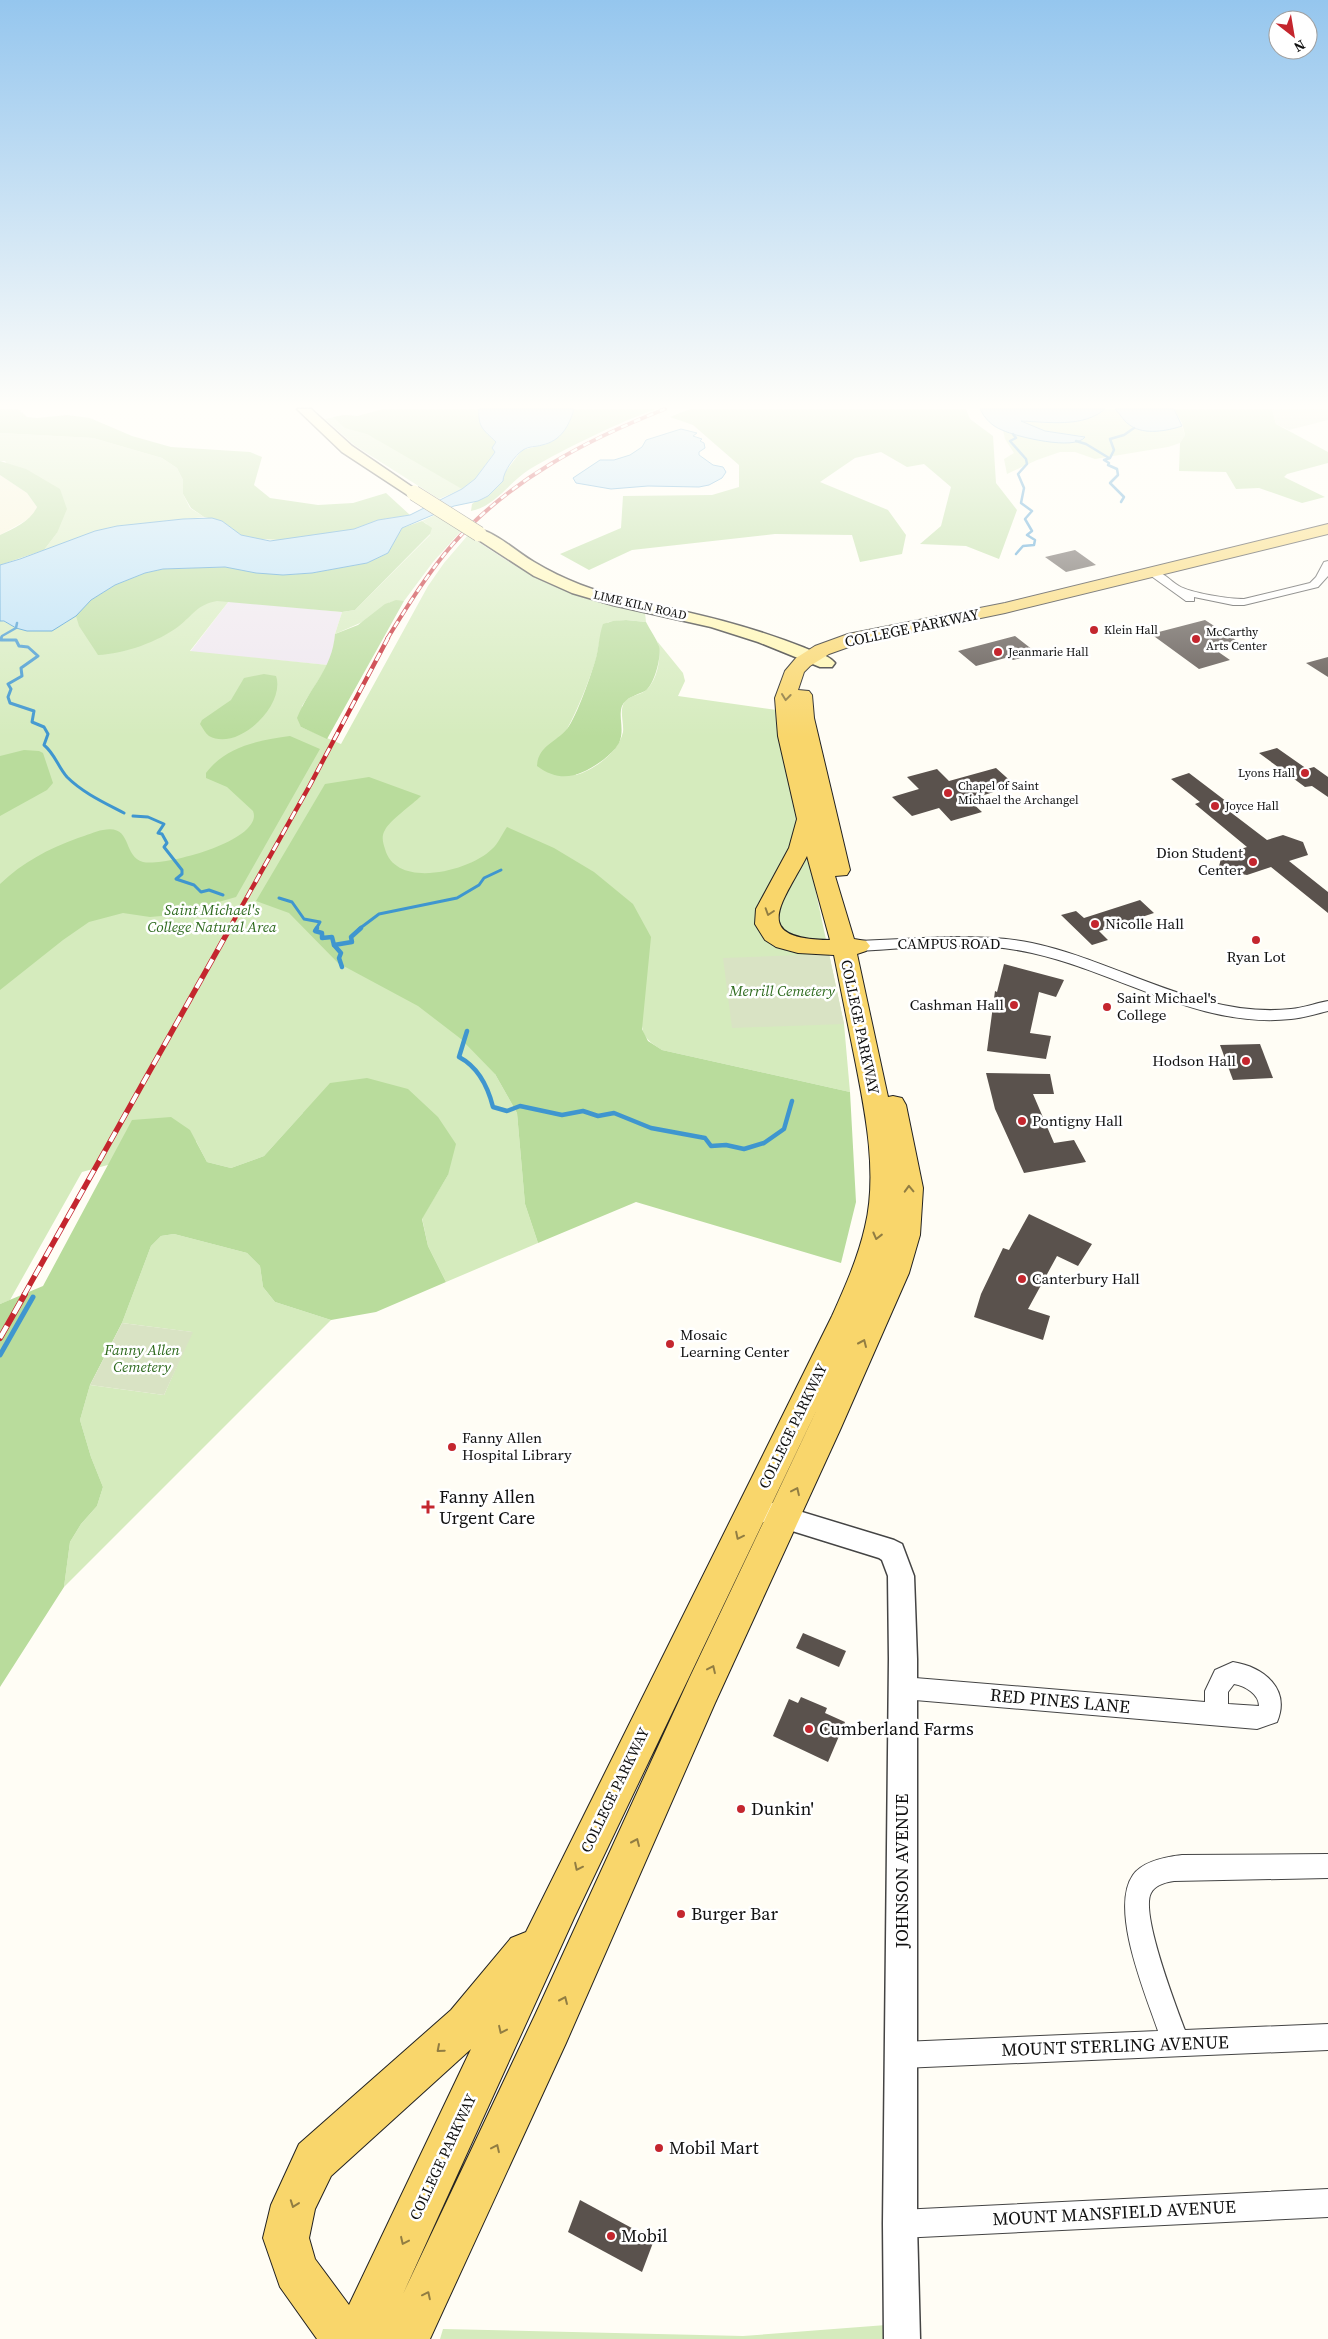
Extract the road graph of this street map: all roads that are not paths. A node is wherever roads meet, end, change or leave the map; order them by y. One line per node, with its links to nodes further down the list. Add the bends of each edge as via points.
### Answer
1 (454, 518): 5 (main road, LIME KILN ROAD, bridge, via 569,586 612,601 731,628)
2 (1328, 529): 4 (main road, COLLEGE PARKWAY)
3 (1328, 564): 4 (street, via 1314,585 1226,609 1213,609 1196,603)
4 (1154, 573): 5 (main road, COLLEGE PARKWAY, via 1006,608)
5 (815, 662): 6 (main road, COLLEGE PARKWAY, one-way to 6, via 795,671 786,688 785,711); 8 (main road, COLLEGE PARKWAY, via 801,698)
6 (807, 819): 7 (main road, via 800,848); 8 (main road, COLLEGE PARKWAY)
7 (782, 885): 8 (main road, via 805,880); 9 (main road, one-way to 9, via 766,917 770,932 788,944)
8 (834, 885): 9 (main road, COLLEGE PARKWAY)
9 (851, 946): 10 (street, CAMPUS ROAD, via 1001,943 1056,954 1178,998 1226,1009 1285,1014); 11 (main road, COLLEGE PARKWAY, via 907,1170 906,1236 894,1273)
10 (1328, 1006)
11 (768, 1512): 12 (main road, COLLEGE PARKWAY, one-way to 12); 13 (street, JOHNSON AVENUE, via 874,1543 893,1552 901,1576); 14 (main road, COLLEGE PARKWAY, one-way to 11)
12 (668, 1682): 14 (main road); 17 (main road, COLLEGE PARKWAY, one-way to 17)
13 (903, 1688): 15 (street, RED PINES LANE); 20 (street, JOHNSON AVENUE)
14 (691, 1714): 25 (main road, COLLEGE PARKWAY, one-way to 14, via 567,1994)
15 (1216, 1714)
16 (1328, 1866): 19 (street, via 1170,1868 1145,1880 1138,1892 1136,1906 1139,1928)
17 (560, 1904): 23 (main road, one-way to 23, via 511,1972 466,2025 315,2160 293,2205 286,2238 296,2271); 24 (main road, COLLEGE PARKWAY, one-way to 24)
18 (1328, 2037): 19 (street, MOUNT STERLING AVENUE)
19 (1176, 2043): 20 (street, MOUNT STERLING AVENUE)
20 (902, 2055): 22 (street, JOHNSON AVENUE)
21 (1328, 2202): 22 (street, MOUNT MANSFIELD AVENUE)
22 (900, 2224): 26 (street, JOHNSON AVENUE)
23 (347, 2339)
24 (358, 2339)
25 (406, 2339)
26 (902, 2339)

